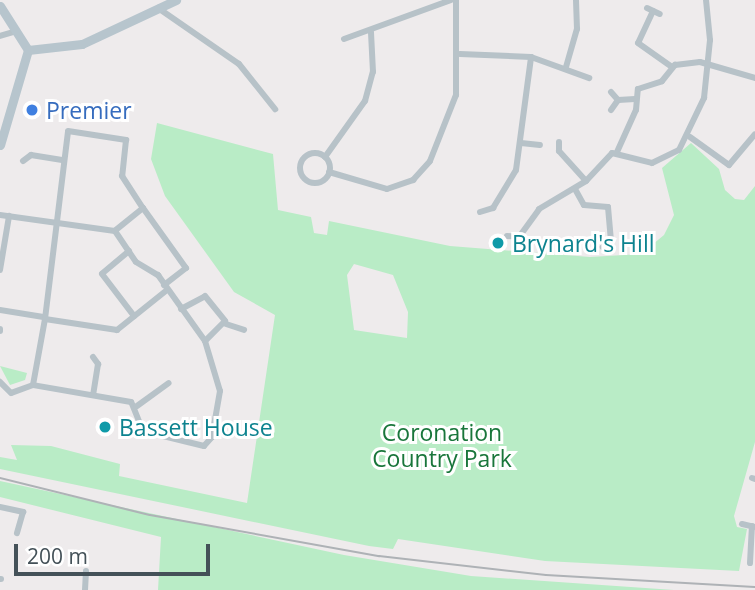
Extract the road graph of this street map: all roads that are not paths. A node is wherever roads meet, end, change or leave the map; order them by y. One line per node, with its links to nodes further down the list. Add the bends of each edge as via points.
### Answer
1 (176, 0): 6 (street)
2 (453, 0): 9 (street); 13 (street)
3 (576, 0): 16 (street, via 577,29)
4 (706, 0): 15 (street)
5 (0, 6): 8 (street)
6 (158, 8): 12 (street, via 77,46); 23 (street, via 239,64)
7 (653, 11): 17 (street, via 638,43)
8 (16, 31): 10 (street); 12 (street)
9 (371, 32): 11 (street); 38 (street, via 373,72 365,101)
10 (0, 36)
11 (344, 39)
12 (28, 50): 33 (street)
13 (460, 54): 14 (street); 41 (street, via 448,124 419,174 379,190)
14 (531, 57): 16 (street); 31 (street)
15 (709, 64): 17 (street); 19 (street); 28 (street)
16 (566, 67): 18 (street)
17 (672, 67): 21 (street, via 662,81 639,87)
18 (589, 78)
19 (755, 78)
20 (611, 92): 22 (street)
21 (635, 99): 22 (street); 36 (street)
22 (618, 100): 24 (street)
23 (275, 109)
24 (611, 110)
25 (59, 130): 26 (street)
26 (68, 131): 29 (street); 39 (street)
27 (755, 134): 28 (street, via 729,165)
28 (690, 137): 36 (street, via 661,162)
29 (126, 140): 30 (street); 44 (street, via 122,176)
30 (136, 141)
31 (521, 142): 34 (street); 45 (street, via 508,187 494,208)
32 (559, 142): 42 (street, via 555,153)
33 (0, 145)
34 (540, 145)
35 (32, 147): 37 (street)
36 (617, 152): 42 (street)
37 (31, 155): 39 (street); 40 (street)
38 (325, 157): 41 (street); 41 (street, via 310,154 301,171 312,182)
39 (64, 160): 48 (street)
40 (23, 161)
41 (329, 172)
42 (586, 181): 43 (street)
43 (575, 189): 51 (street, via 539,209); 52 (street, via 584,205 608,207)
44 (143, 208): 49 (street); 60 (street, via 189,266)
45 (480, 212)
46 (0, 215): 47 (street)
47 (9, 216): 48 (street); 57 (street)
48 (56, 223): 49 (street); 64 (street)
49 (115, 231): 56 (street)
50 (507, 236): 51 (street)
51 (519, 237): 53 (street)
52 (611, 244): 54 (street); 55 (street)
53 (529, 245)
54 (603, 247)
55 (620, 248)
56 (129, 251): 59 (street); 60 (street)
57 (0, 270)
58 (93, 273): 59 (street)
59 (102, 274): 63 (street)
60 (166, 288): 61 (street); 63 (street)
61 (181, 309): 65 (street, via 205,296); 67 (street)
62 (0, 310): 64 (street)
63 (134, 316): 64 (street, via 113,330)
64 (44, 318): 73 (street)
65 (226, 324): 66 (street); 67 (street)
66 (244, 330)
67 (205, 341): 75 (street, via 220,379 208,444 146,432)
68 (93, 357): 70 (street)
69 (106, 359): 70 (street)
70 (98, 364): 74 (street)
71 (0, 382): 73 (street, via 11,393)
72 (169, 383): 75 (street)
73 (33, 385): 74 (street)
74 (93, 395): 75 (street)
75 (137, 406)
76 (0, 507): 79 (street, via 23,512)
77 (742, 524): 78 (street)
78 (754, 526): 80 (street)
79 (17, 533)
80 (750, 563)
81 (86, 571): 82 (street)
82 (85, 590)

